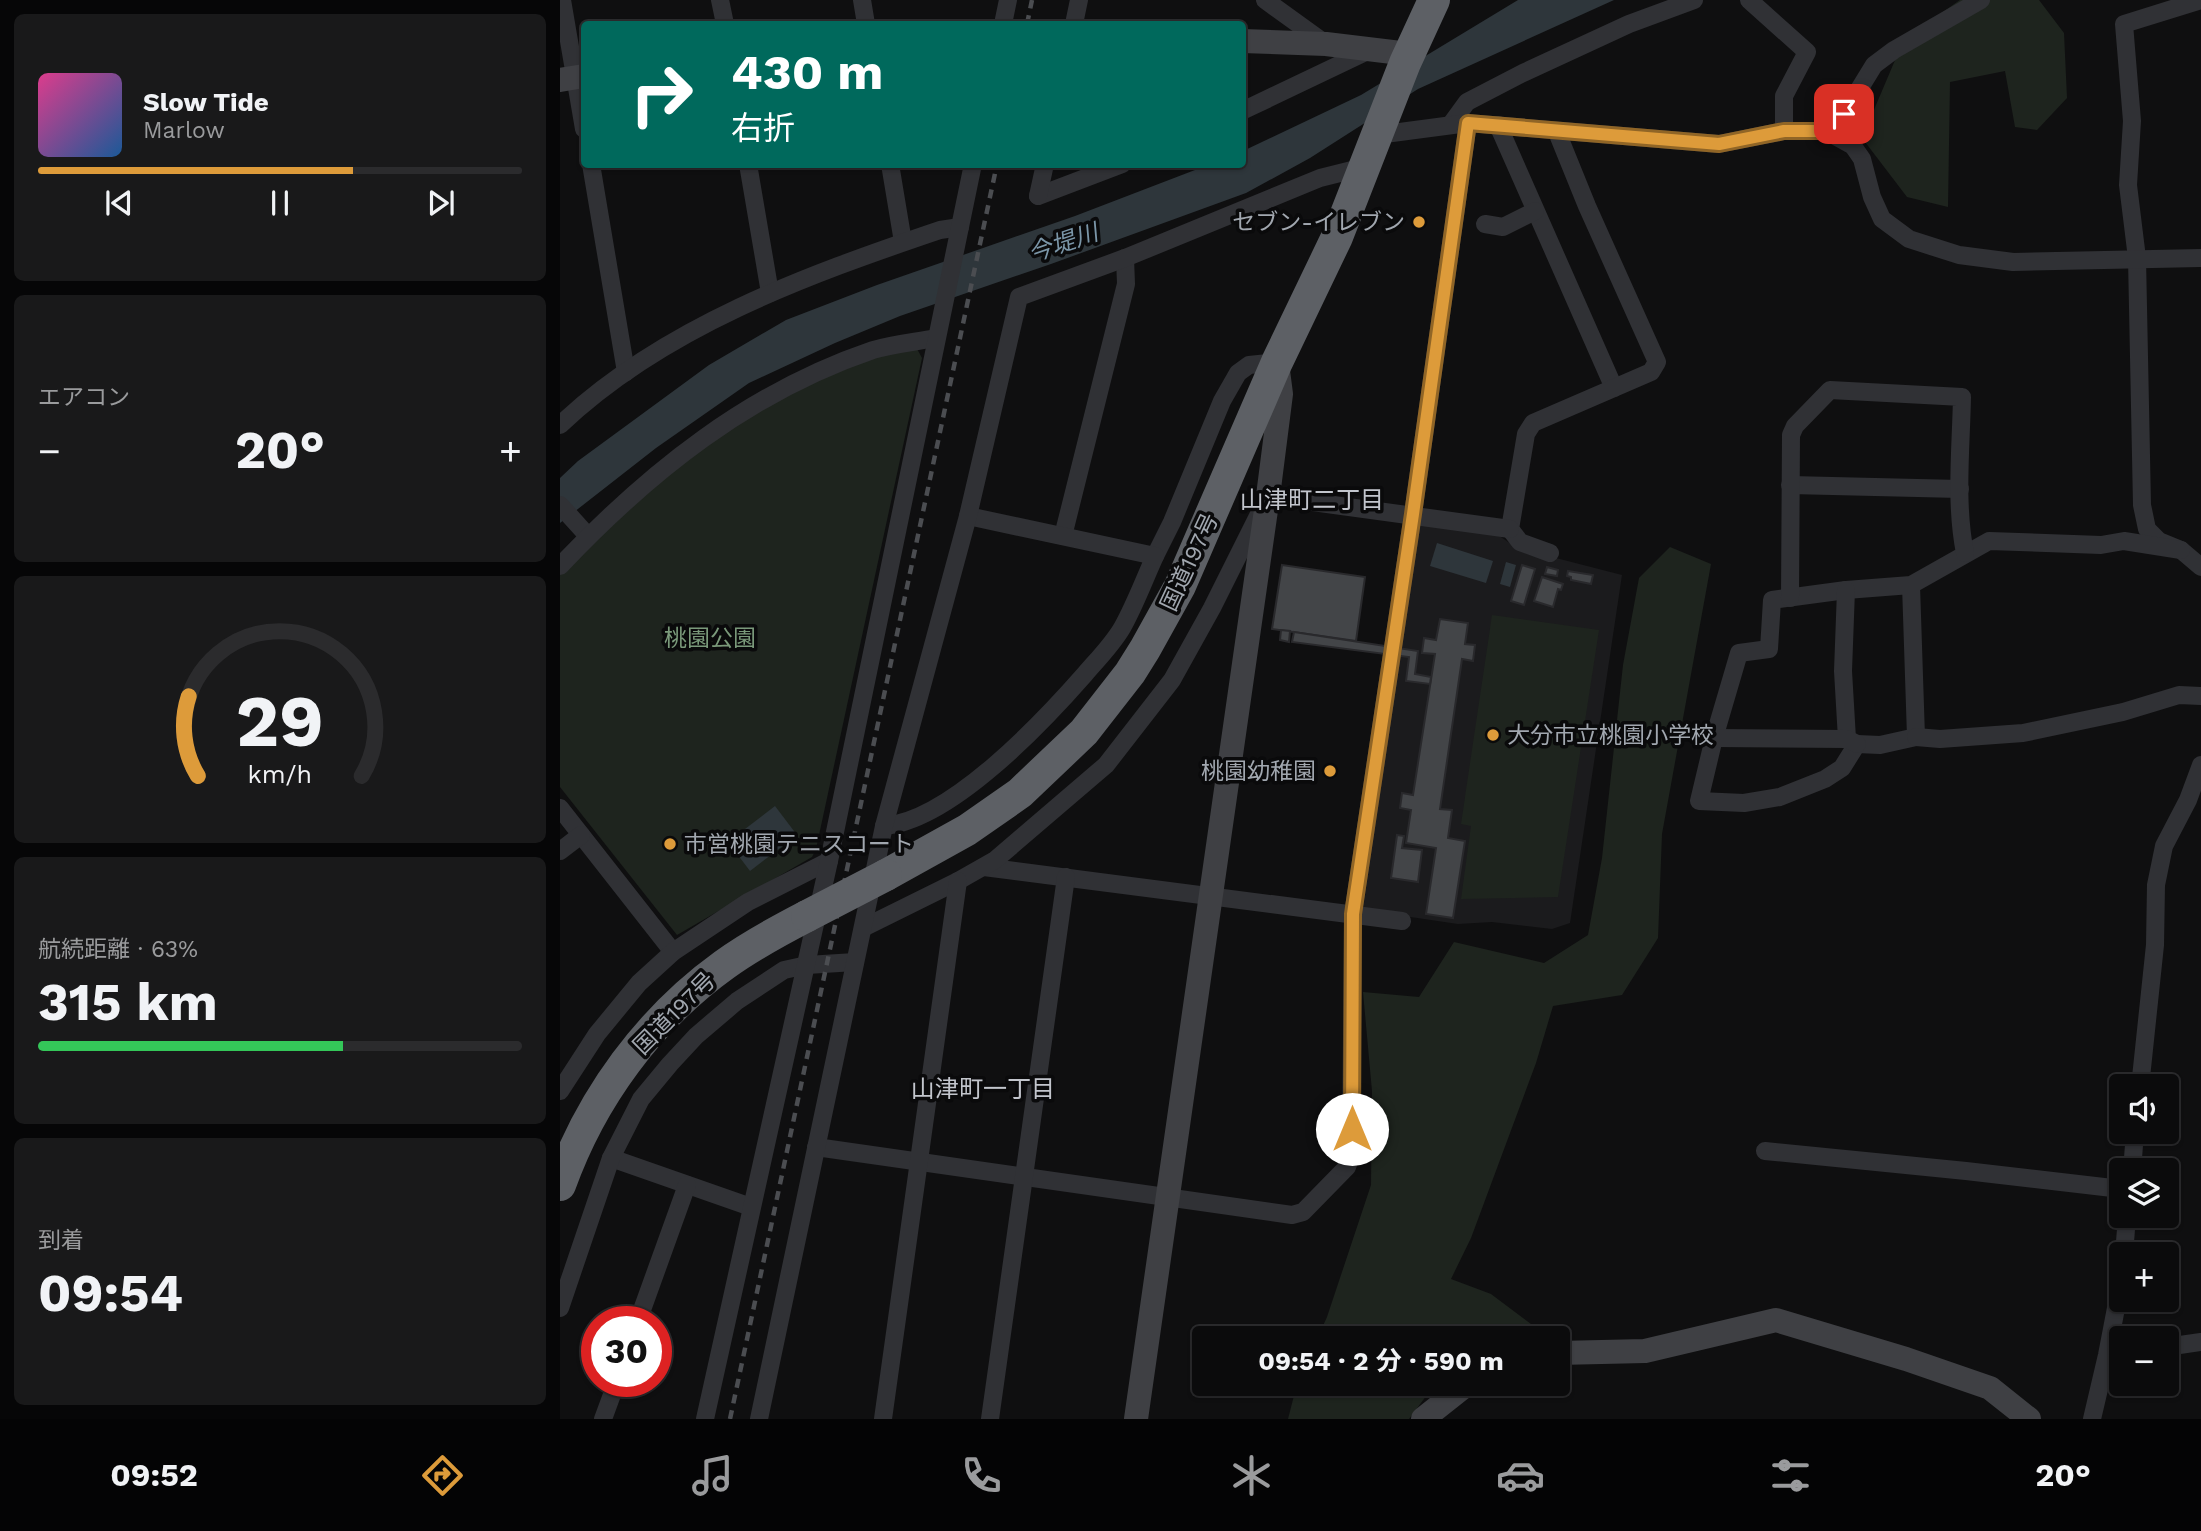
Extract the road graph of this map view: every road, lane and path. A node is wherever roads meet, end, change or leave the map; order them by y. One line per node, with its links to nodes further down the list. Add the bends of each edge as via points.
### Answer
1 (562, 0): 20 (street)
2 (720, 0): 12 (street)
3 (862, 0): 13 (street)
4 (1008, 0): 14 (street)
5 (1079, 0): 15 (street)
6 (1265, 0): 17 (street)
7 (1694, 0): 23 (street, via 1629,24 1467,102)
8 (1749, 0): 26 (street, via 1807,52 1784,96)
9 (1981, 0): 27 (street, via 1874,65 1844,114)
10 (2201, 0): 41 (street, via 2124,24 2132,121 2128,185)
11 (1437, 1): 19 (highway, 国道197号)
12 (724, 21)
13 (866, 21)
14 (1004, 21)
15 (1074, 21)
16 (1246, 41): 17 (street)
17 (1326, 44): 18 (street)
18 (1372, 49): 19 (street); 21 (street)
19 (1407, 59): 25 (highway, 国道197号)
20 (573, 78): 22 (street)
21 (1246, 109)
22 (581, 116)
23 (1460, 124): 24 (street); 25 (street); 53 (street)
24 (1498, 125): 28 (street); 36 (street)
25 (1379, 130): 29 (highway, 国道197号)
26 (1784, 131): 27 (street); 28 (street, via 1719,144)
27 (1826, 131): 41 (street, via 1853,146 1863,159 1882,219 1909,239 1959,255 2012,262)
28 (1557, 132): 47 (street, via 1657,362 1651,372)
29 (1364, 167): 40 (street, via 1320,178); 45 (highway, 国道197号)
30 (591, 168): 46 (street)
31 (749, 168): 43 (street)
32 (891, 168): 39 (street)
33 (972, 168): 38 (street)
34 (1044, 168): 35 (street, via 1038,196)
35 (1112, 168)
36 (1535, 211): 37 (street, via 1503,227); 47 (street)
37 (1485, 224)
38 (958, 235): 39 (street, via 940,230); 44 (street)
39 (903, 242): 43 (street)
40 (1125, 258): 54 (street, via 1019,298); 57 (street, via 1126,284)
41 (2137, 258): 42 (street); 58 (street, via 2142,505 2147,529)
42 (2201, 258)
43 (770, 293): 46 (street)
44 (936, 338): 56 (street, via 875,349 794,382 739,413); 76 (street)
45 (1277, 362): 51 (street, via 1281,394); 61 (street, via 1249,365 1238,373); 94 (highway, 国道197号, bridge, via 1180,586 1130,673 1084,732 1020,793 967,830 757,943 677,1004 633,1053 601,1100)
46 (626, 372): 48 (street)
47 (1614, 388): 55 (street, via 1533,423 1526,433)
48 (560, 425)
49 (1790, 485): 50 (street); 50 (street, via 1795,426 1830,390 1862,390 1962,397); 66 (street)
50 (1960, 489): 60 (street)
51 (1268, 496): 53 (street); 77 (street, via 1172,680 1106,765); 80 (street)
52 (560, 505): 56 (street)
53 (1413, 514): 55 (street); 81 (street)
54 (968, 516): 57 (street); 73 (street)
55 (1510, 529): 59 (street, via 1520,542)
56 (583, 530): 62 (street)
57 (1063, 536): 61 (street)
58 (2181, 550): 60 (street, via 2124,541 2101,545 1989,541); 63 (street)
59 (1550, 553)
60 (1965, 553): 64 (street)
61 (1155, 556): 73 (street, via 1121,630 1036,727 967,788 926,814)
62 (560, 566)
63 (2201, 567)
64 (1911, 585): 65 (street); 68 (street)
65 (1846, 590): 66 (street); 70 (street, via 1843,671)
66 (1790, 598): 69 (street, via 1772,600 1769,649 1739,653)
67 (2201, 696): 68 (street, via 2179,695 2023,733)
68 (1916, 737): 70 (street, via 1880,745)
69 (1714, 738): 70 (street); 70 (street, via 1699,802 1744,803 1780,797 1842,768)
70 (1852, 741)
71 (2201, 765): 87 (street, via 2164,846 2156,886 2155,945)
72 (560, 808): 74 (street)
73 (884, 826): 83 (street)
74 (581, 835): 75 (street); 84 (street)
75 (560, 851)
76 (829, 861): 84 (street, via 748,902); 86 (street)
77 (984, 867): 78 (street); 79 (street)
78 (1066, 877): 80 (street); 93 (street)
79 (958, 881): 83 (street); 92 (street)
80 (1211, 896): 81 (street); 97 (street)
81 (1353, 914): 82 (street); 97 (street, via 1351,1156 1347,1167 1303,1212 1292,1215)
82 (1402, 921)
83 (863, 928): 85 (street)
84 (673, 952): 88 (street, via 630,993)
85 (855, 962): 86 (street); 89 (street)
86 (807, 965): 91 (street, via 784,970 696,1036 641,1099); 98 (street)
87 (2141, 1074)
88 (560, 1091)
89 (816, 1147): 92 (street); 109 (street)
90 (1765, 1151): 96 (street)
91 (611, 1158): 95 (street); 100 (street)
92 (919, 1161): 93 (street); 110 (street)
93 (1024, 1177): 97 (street); 111 (street)
94 (560, 1185)
95 (687, 1185): 98 (street); 99 (street)
96 (2109, 1188)
97 (1168, 1197): 112 (street)
98 (751, 1207): 108 (street)
99 (643, 1306)
100 (560, 1308)
101 (2201, 1342): 102 (street)
102 (2179, 1345)
103 (1570, 1353): 114 (street, via 1644,1351 1776,1320 1990,1388)
104 (2109, 1369): 115 (street)
105 (1452, 1396): 113 (street)
106 (611, 1397): 107 (street)
107 (603, 1419)
108 (705, 1419)
109 (759, 1419)
110 (883, 1419)
111 (990, 1419)
112 (1136, 1419)
113 (1423, 1419)
114 (2029, 1419)
115 (2092, 1419)

